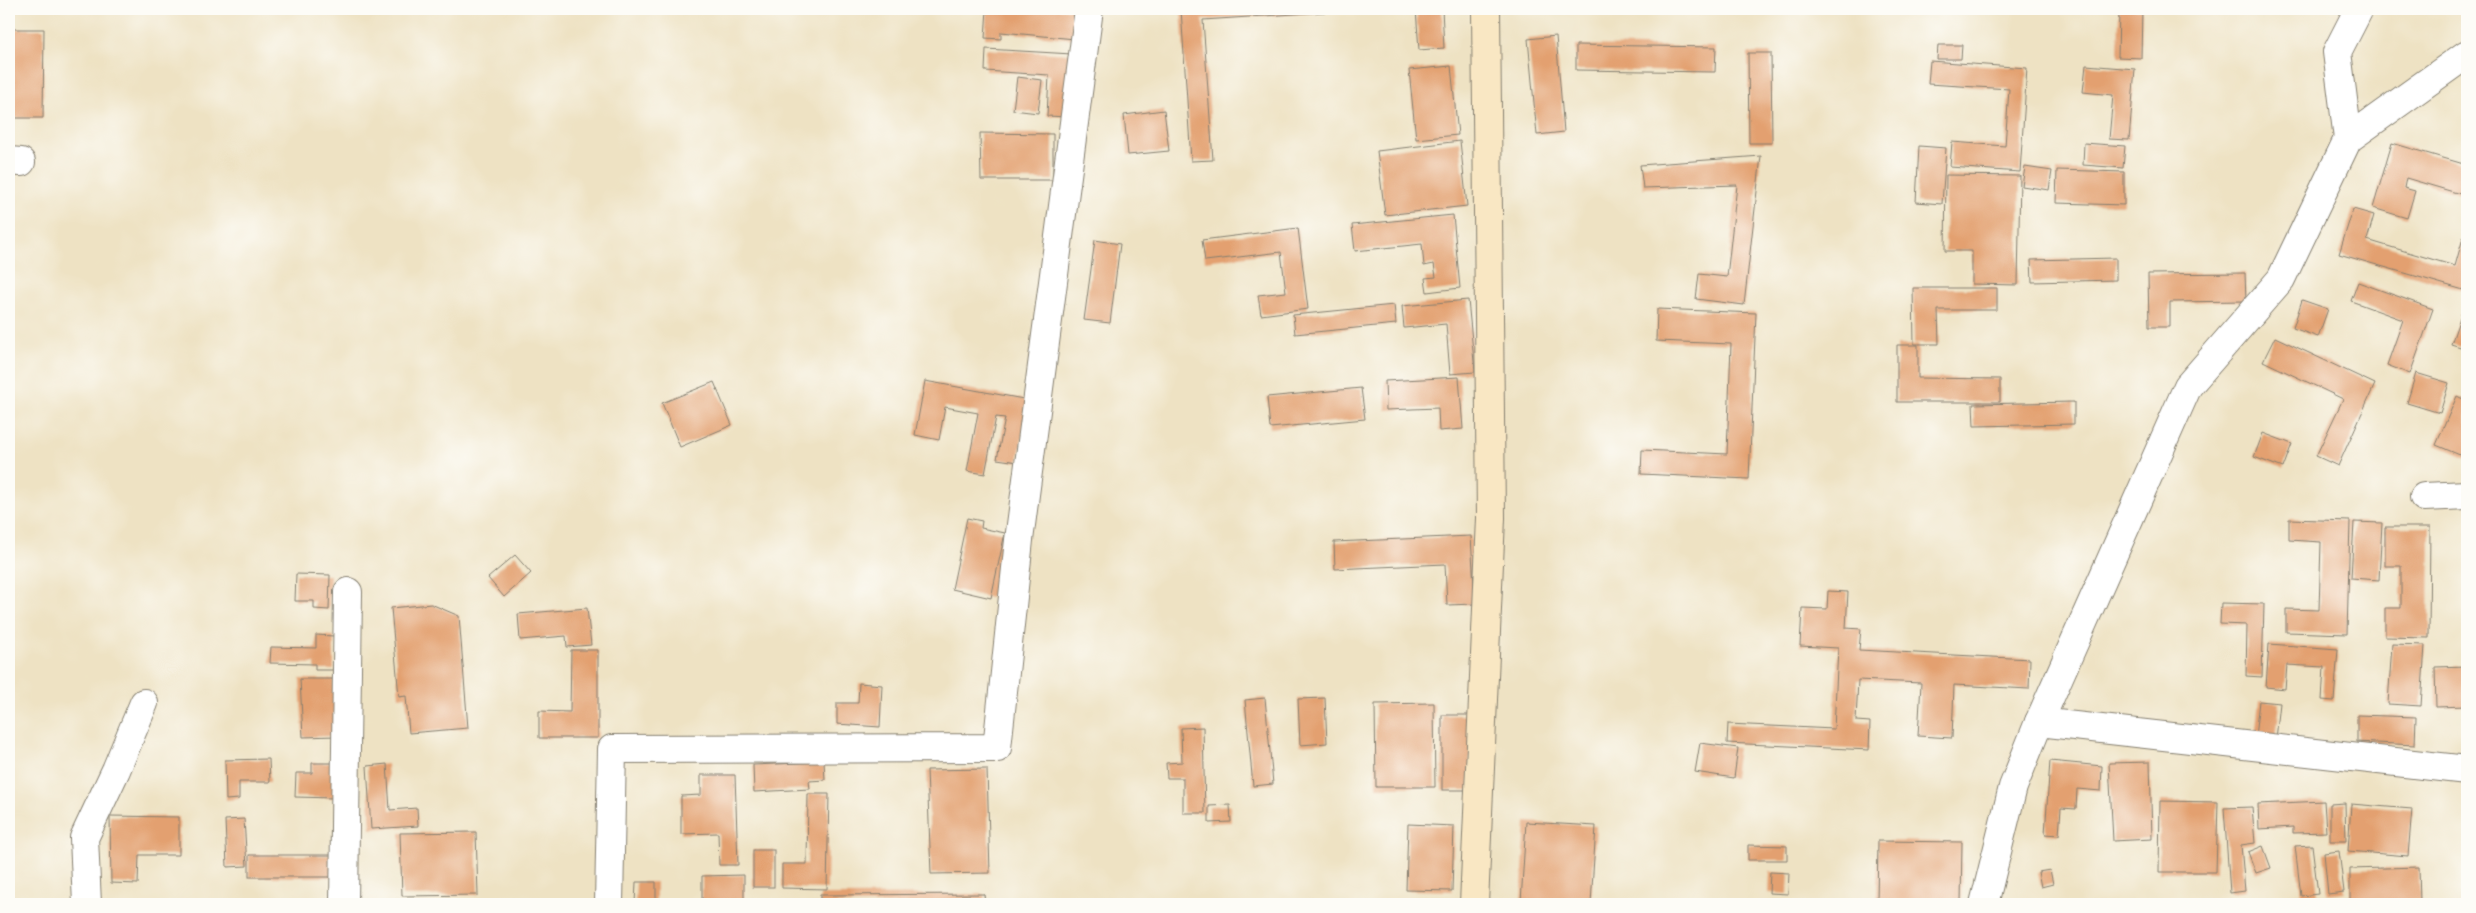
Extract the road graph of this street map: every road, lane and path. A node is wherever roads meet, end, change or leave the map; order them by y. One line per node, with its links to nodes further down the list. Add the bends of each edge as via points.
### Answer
1 (1089, 9): 14 (street, via 1019,540 997,748 612,749)
2 (1486, 9): 15 (street, via 1491,518)
3 (2359, 9): 5 (street, via 2337,52)
4 (2467, 54): 5 (street)
5 (2348, 139): 10 (street, via 2281,278 2188,386)
6 (2467, 495): 7 (street)
7 (2424, 497)
8 (348, 592): 13 (street)
9 (144, 703): 12 (street, via 84,838)
10 (2039, 722): 11 (street); 16 (street, via 2013,787)
11 (2467, 770)
12 (87, 904)
13 (344, 904)
14 (609, 904)
15 (1474, 904)
16 (1984, 904)

